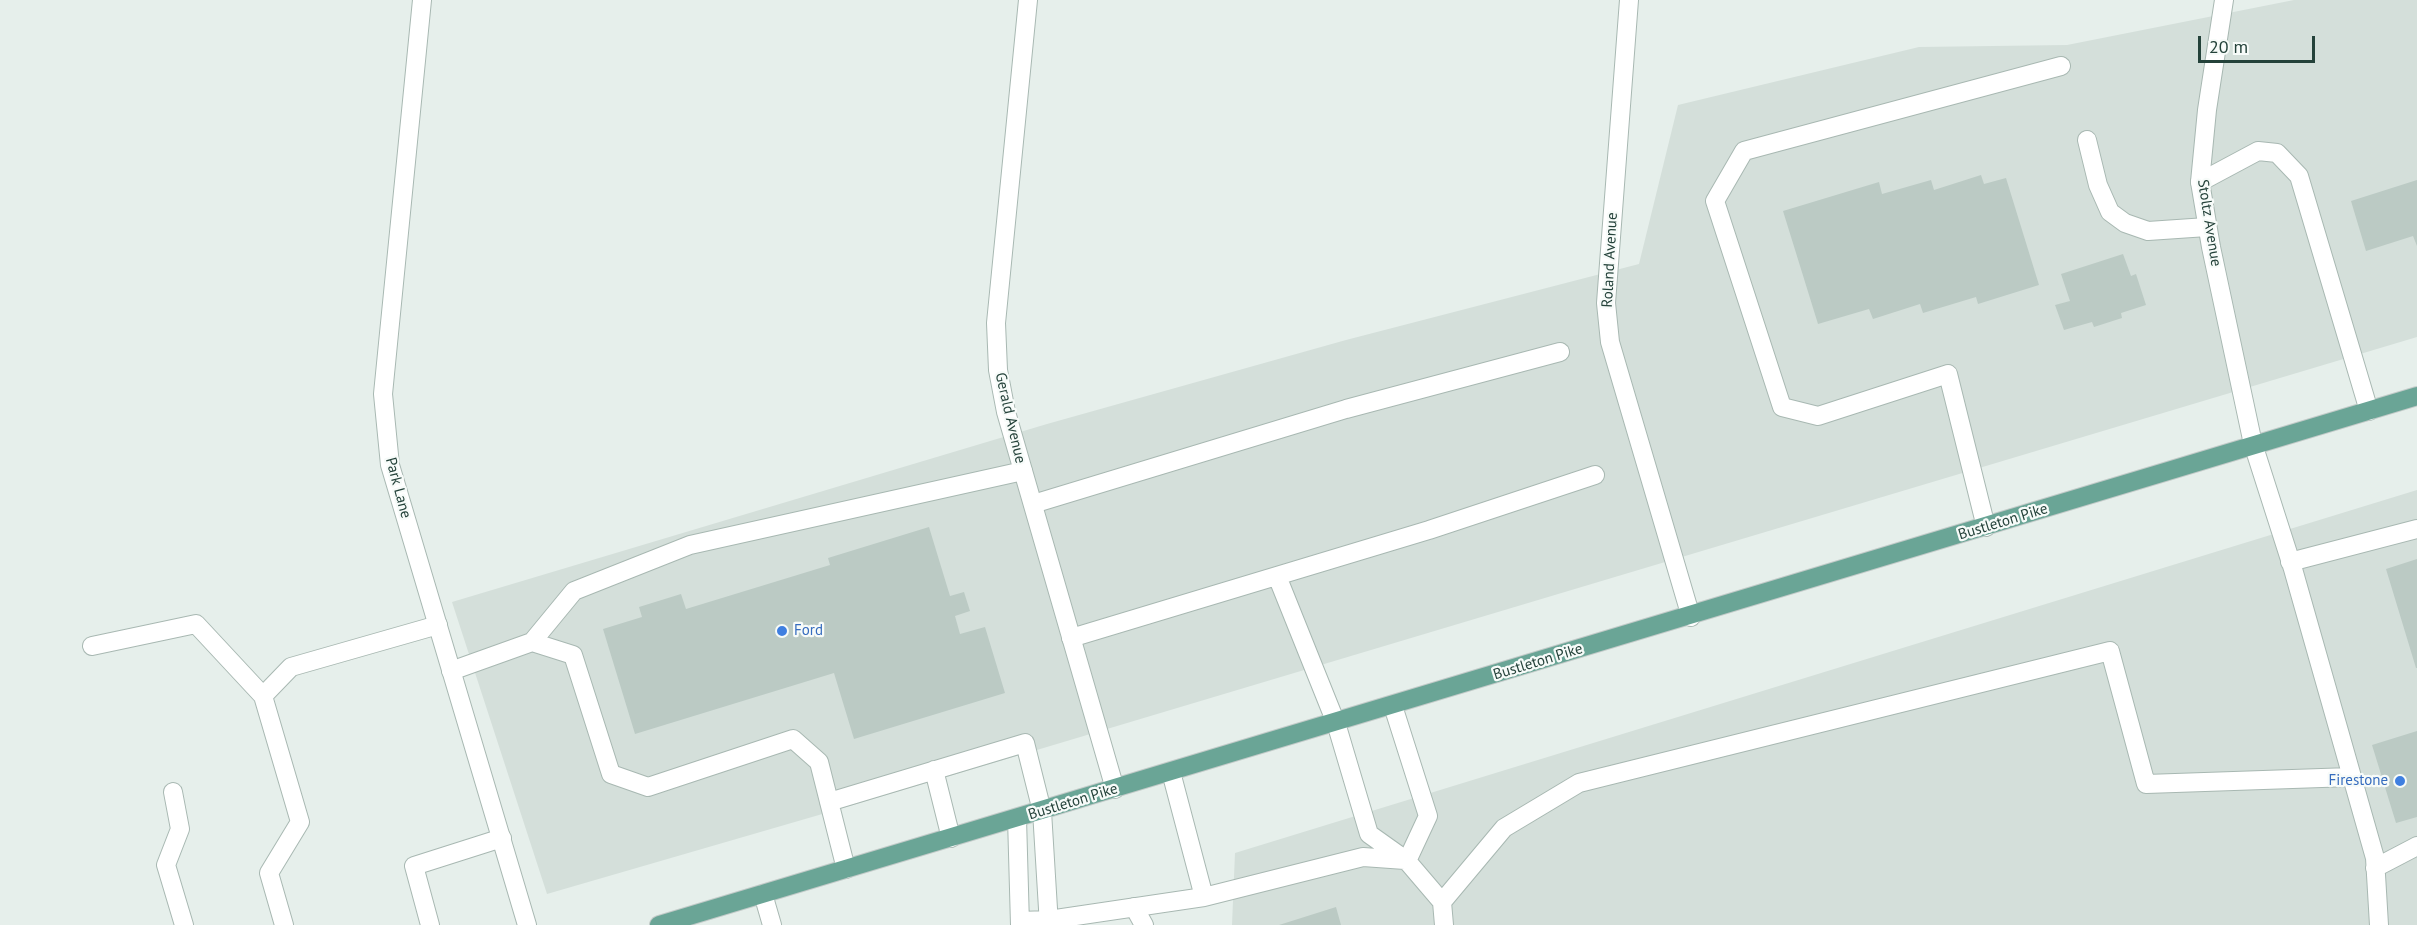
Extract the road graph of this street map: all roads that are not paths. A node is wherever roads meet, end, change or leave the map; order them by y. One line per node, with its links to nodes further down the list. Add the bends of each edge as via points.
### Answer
1 (422, 0): 21 (street, Park Lane, via 384,394 390,465)
2 (1028, 0): 13 (street, Gerald Avenue, via 996,323 998,370)
3 (1629, 0): 20 (street, Roland Avenue, via 1606,313 1610,342)
4 (2224, 0): 7 (street, Stoltz Avenue)
5 (2061, 66): 16 (street, via 1744,151 1715,201 1782,407 1818,416 1948,374)
6 (2087, 140): 8 (street, via 2110,212 2125,223 2148,231)
7 (2200, 182): 8 (street, Stoltz Avenue); 11 (street, via 2258,152 2277,153 2299,176)
8 (2207, 227): 12 (street, Stoltz Avenue)
9 (1560, 352): 15 (street, via 1346,409)
10 (2417, 396): 11 (main road, Bustleton Pike)
11 (2369, 411): 12 (main road, Bustleton Pike)
12 (2253, 444): 16 (main road, Bustleton Pike); 18 (street, Stoltz Avenue)
13 (1023, 471): 15 (street, Gerald Avenue); 23 (street, via 690,545 574,591)
14 (1595, 475): 19 (street)
15 (1033, 504): 22 (street, Gerald Avenue)
16 (1986, 527): 20 (main road, Bustleton Pike)
17 (2417, 529): 18 (street)
18 (2290, 562): 31 (street, Stoltz Avenue)
19 (1277, 576): 22 (street); 28 (street)
20 (1691, 617): 27 (main road, Bustleton Pike)
21 (438, 625): 25 (street, Park Lane); 26 (street, via 291,668)
22 (1071, 638): 32 (street, Gerald Avenue)
23 (532, 642): 25 (street); 34 (street, via 573,655 611,774 648,787 793,738 819,762)
24 (92, 646): 26 (street, via 196,624)
25 (452, 671): 37 (street, Park Lane)
26 (263, 696): 50 (street, via 300,822 269,873)
27 (1393, 706): 28 (main road, Bustleton Pike); 40 (street, via 1428,816)
28 (1336, 723): 30 (main road, Bustleton Pike); 40 (street, via 1369,834)
29 (934, 771): 34 (street); 35 (street, via 1025,743); 38 (street)
30 (1171, 772): 32 (main road, Bustleton Pike); 44 (street)
31 (2351, 777): 41 (street, Stoltz Avenue); 45 (street, via 2146,784 2110,651 1579,783 1504,828)
32 (1115, 789): 35 (main road, Bustleton Pike)
33 (173, 792): 49 (street, via 180,829 166,865)
34 (829, 802): 42 (street)
35 (1042, 811): 36 (main road, Bustleton Pike); 47 (street)
36 (1017, 818): 38 (main road, Bustleton Pike); 48 (street)
37 (502, 838): 51 (street, via 414,866); 52 (street, Park Lane)
38 (951, 838): 42 (main road, Bustleton Pike)
39 (2417, 846): 41 (street)
40 (1407, 861): 44 (street, via 1363,857); 45 (street)
41 (2375, 868): 57 (street, Stoltz Avenue)
42 (846, 869): 43 (main road, Bustleton Pike)
43 (763, 894): 53 (main road, Bustleton Pike); 54 (street)
44 (1204, 897): 46 (street)
45 (1442, 902): 56 (street)
46 (1134, 907): 47 (street); 55 (street)
47 (1049, 922): 48 (street)
48 (1020, 923)
49 (184, 925)
50 (284, 925)
51 (430, 925)
52 (527, 925)
53 (658, 925)
54 (772, 925)
55 (1144, 925)
56 (1444, 925)
57 (2379, 925)

